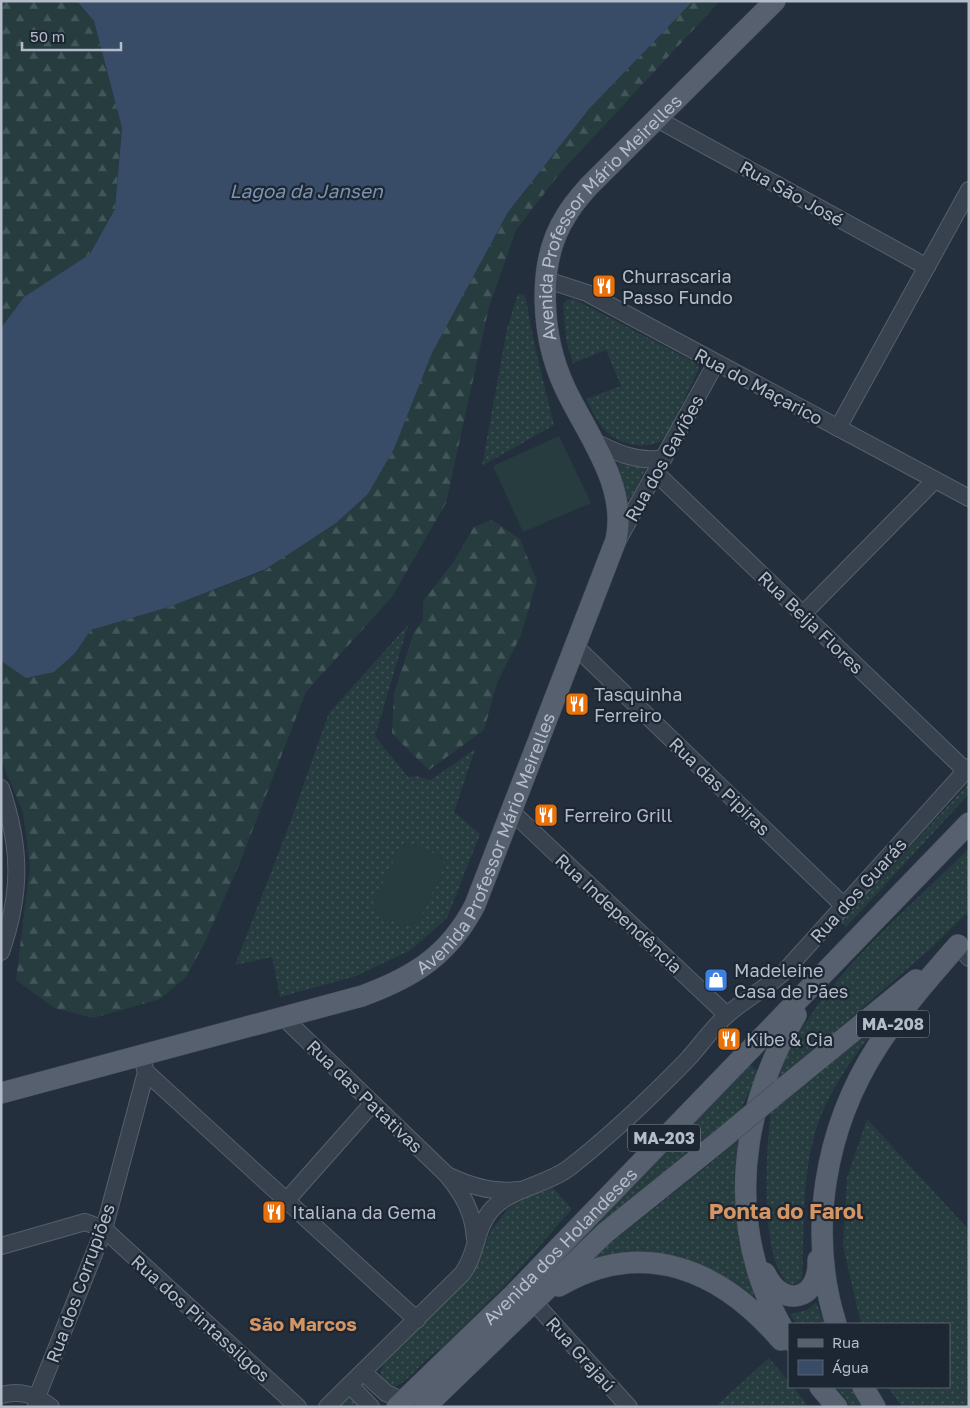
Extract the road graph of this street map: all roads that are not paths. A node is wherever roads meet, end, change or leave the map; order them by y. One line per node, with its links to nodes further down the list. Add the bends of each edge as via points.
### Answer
1 (775, 1): 2 (main road, Avenida Professor Mário Meirelles)
2 (657, 119): 4 (street, Rua São José); 5 (main road, Avenida Professor Mário Meirelles, via 590,186 565,216 552,248)
3 (968, 195): 4 (street)
4 (927, 267): 7 (street)
5 (547, 280): 6 (street, Rua do Maçarico, via 587,293); 8 (main road, Avenida Professor Mário Meirelles, via 546,305 552,348 564,387)
6 (716, 363): 7 (street, Rua do Maçarico); 9 (street, Rua dos Gaviões)
7 (838, 428): 11 (street, Rua do Maçarico)
8 (592, 440): 9 (street, via 632,457 646,460); 13 (main road, Avenida Professor Mário Meirelles, via 617,501 619,522)
9 (664, 458): 10 (street, Rua dos Gaviões)
10 (656, 473): 13 (street, Rua dos Gaviões); 14 (street, Rua Beija Flores)
11 (935, 480): 12 (street, Rua do Maçarico); 14 (street)
12 (969, 498)
13 (611, 552): 15 (main road, Avenida Professor Mário Meirelles)
14 (803, 614): 16 (street, Rua Beija Flores)
15 (575, 646): 18 (main road, Avenida Professor Mário Meirelles); 20 (street, Rua das Pipiras)
16 (967, 769): 20 (street, Rua dos Guarás)
17 (1, 788): 22 (street, via 15,836 18,870 10,926)
18 (511, 811): 24 (street, Rua Independência); 25 (main road, Avenida Professor Mário Meirelles, via 475,905 442,952 416,972 387,987)
19 (969, 823): 23 (main road, Avenida dos Holandeses / MA-203)
20 (844, 906): 24 (street, Rua dos Guarás, via 770,985)
21 (965, 946): 29 (main road, MA-208, via 904,1009 867,1063 844,1114); 37 (main road, Avenida dos Holandeses / MA-203, bridge, via 605,1233)
22 (1, 952)
23 (816, 983): 36 (main road, via 775,1052 753,1116 746,1177); 48 (main road, Avenida dos Holandeses / MA-203, via 514,1294)
24 (727, 1015): 31 (street, Rua dos Guarás, via 651,1096 600,1142 556,1177)
25 (282, 1017): 26 (main road, Avenida Professor Mário Meirelles); 28 (street, Rua das Patativas)
26 (144, 1064): 27 (main road, Avenida Professor Mário Meirelles); 32 (street); 33 (street, Rua dos Corrupiões)
27 (1, 1093)
28 (372, 1104): 30 (street, Rua das Patativas); 32 (street)
29 (828, 1170): 36 (main road, via 819,1222 818,1270 812,1286 796,1296 778,1292 771,1285); 39 (main road, MA-208, via 821,1237 827,1290)
30 (447, 1175): 31 (street, Rua das Patativas, via 492,1189); 34 (street, Rua das Patativas, via 470,1210)
31 (525, 1189): 34 (street, Rua dos Guarás, via 507,1197 488,1214)
32 (287, 1200): 38 (street)
33 (104, 1229): 35 (street, via 85,1222); 47 (street, Rua dos Corrupiões); 50 (street, Rua dos Pintassilgos)
34 (475, 1242): 38 (street, via 467,1268)
35 (1, 1246)
36 (752, 1246): 40 (main road, via 765,1290)
37 (533, 1301): 41 (main road, via 565,1282 604,1267 640,1261 660,1262 695,1273 725,1289 760,1317); 53 (main road, Avenida dos Holandeses / MA-203); 54 (street, Rua Grajaú)
38 (417, 1320): 42 (street)
39 (836, 1323)
40 (788, 1338)
41 (788, 1348)
42 (363, 1372): 43 (street); 48 (street)
43 (350, 1384): 51 (street); 52 (street)
44 (821, 1388): 55 (main road)
45 (863, 1388): 56 (main road)
46 (1, 1395): 47 (street, via 17,1392)
47 (36, 1402): 49 (street)
48 (401, 1404)
49 (51, 1407)
50 (298, 1407)
51 (328, 1407)
52 (371, 1407)
53 (425, 1407)
54 (629, 1407)
55 (837, 1407)
56 (876, 1407)

